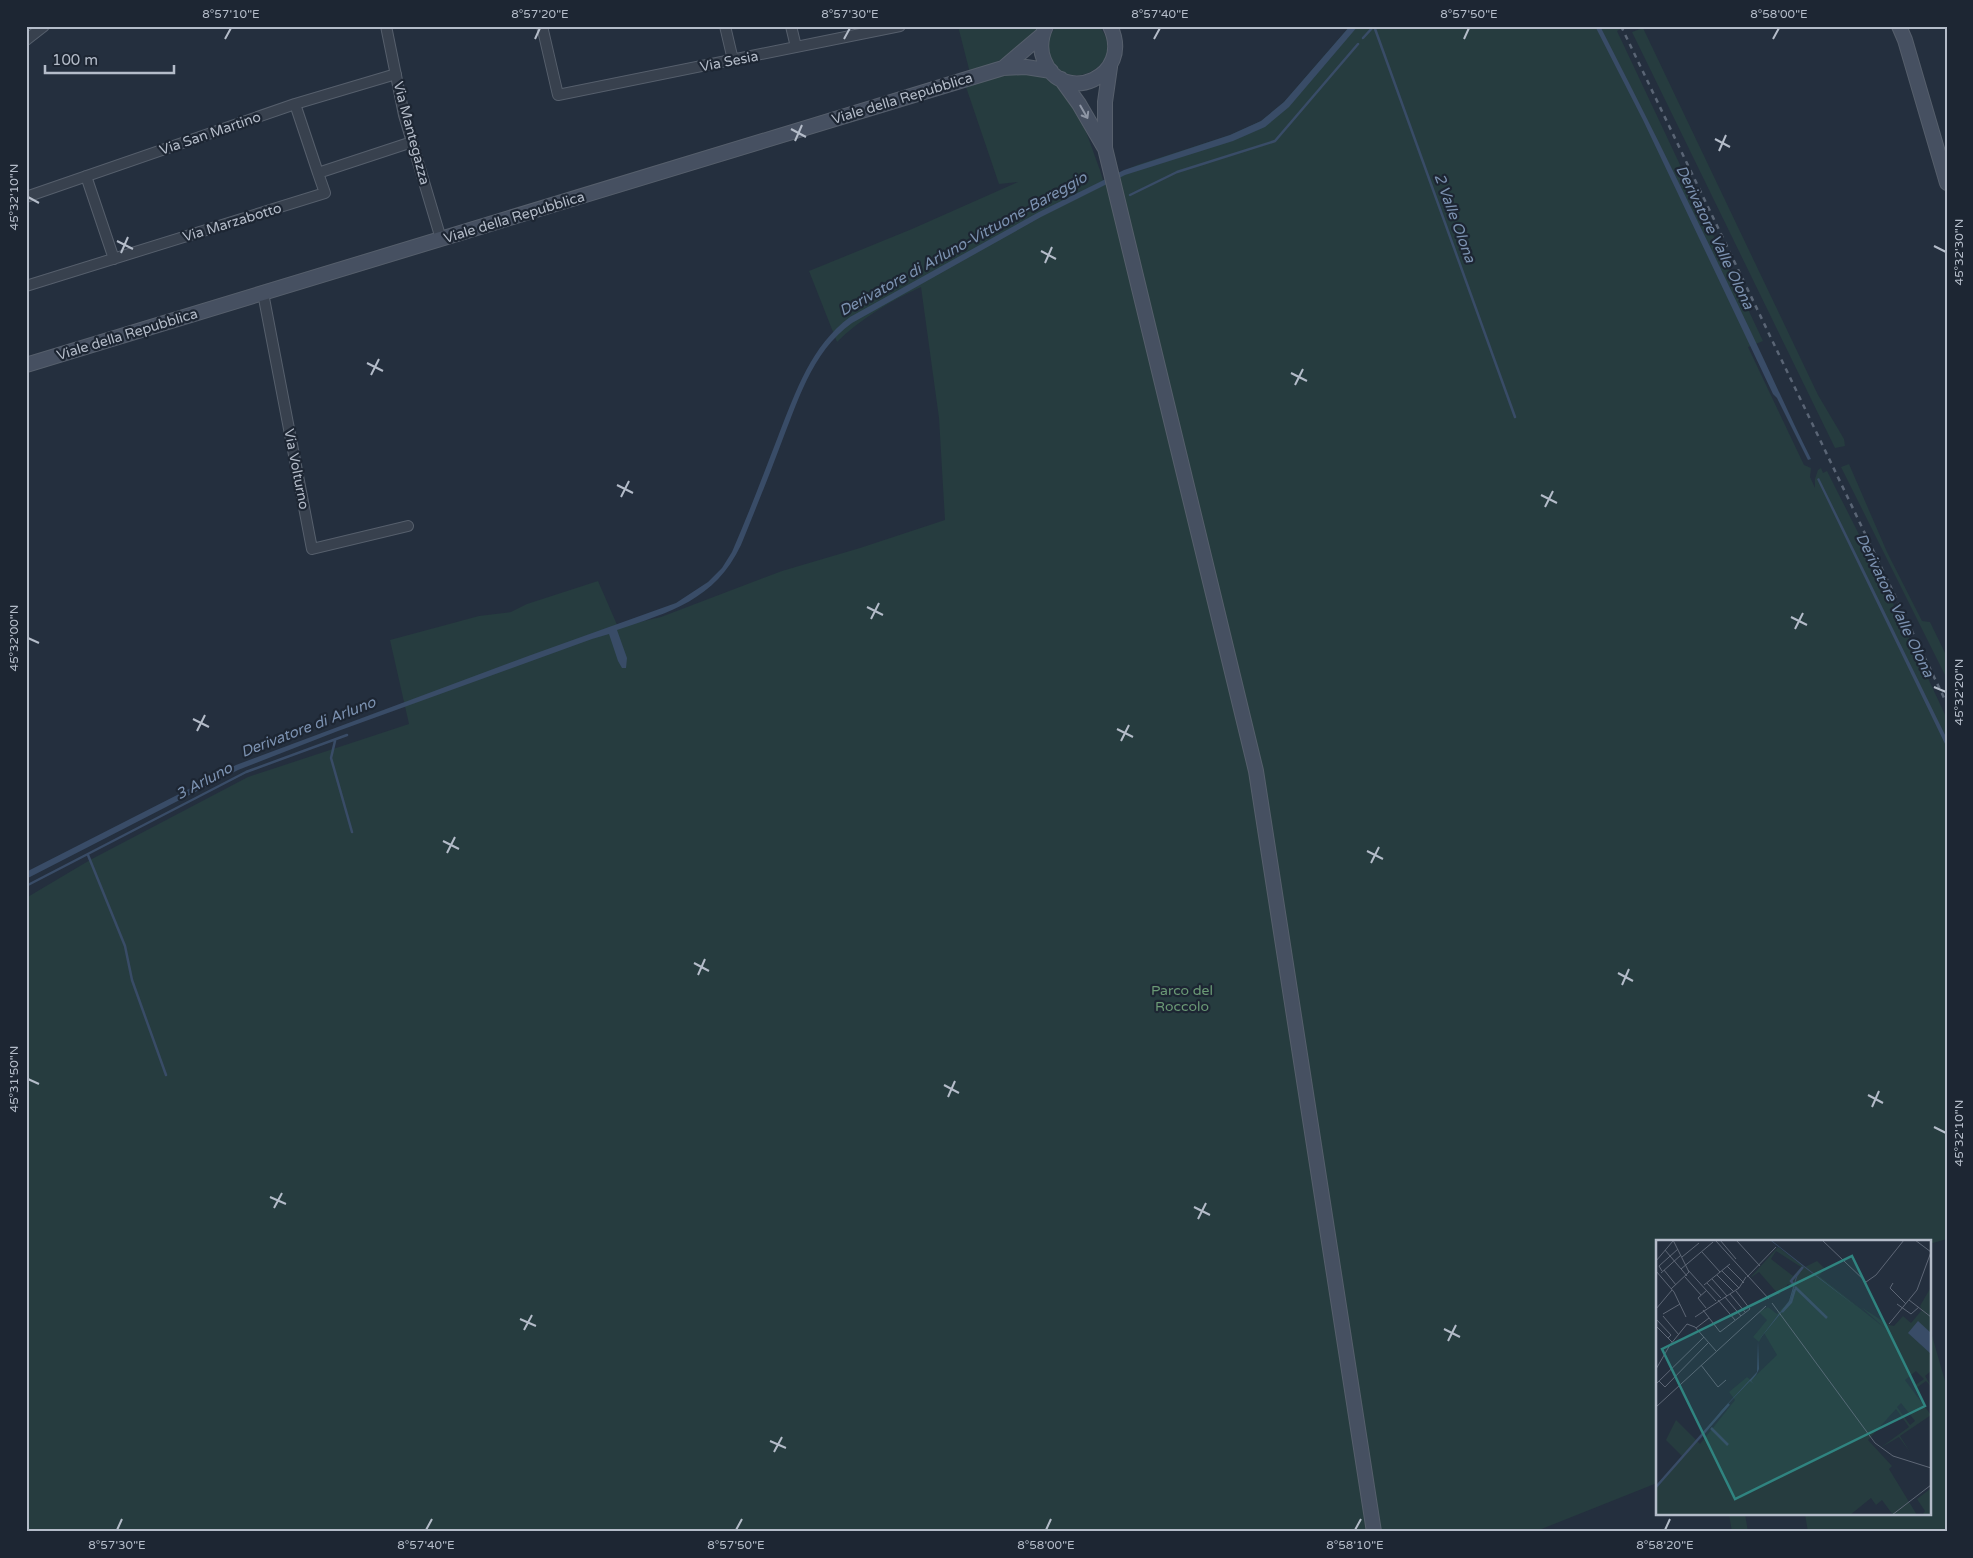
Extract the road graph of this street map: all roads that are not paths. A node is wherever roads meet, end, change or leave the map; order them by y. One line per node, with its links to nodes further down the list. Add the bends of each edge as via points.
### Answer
1 (44, 26): 11 (street)
2 (386, 26): 16 (street, Via Mantegazza)
3 (542, 26): 13 (street, Via Sesia, via 558,95)
4 (725, 26): 13 (street)
5 (791, 26): 12 (street)
6 (900, 26): 10 (street, Via Sesia)
7 (1110, 26): 14 (main road, via 1116,46)
8 (1899, 26): 23 (main road)
9 (1044, 30): 15 (main road); 17 (main road, via 1042,54)
10 (847, 31): 12 (street, Via Sesia)
11 (26, 40)
12 (796, 47): 13 (street, Via Sesia)
13 (733, 60)
14 (1110, 67): 17 (main road, via 1100,77 1088,82 1074,83); 20 (main road)
15 (1002, 68): 17 (main road, via 1026,67); 25 (main road, Viale della Repubblica)
16 (396, 74): 18 (street, Via San Martino); 19 (street, Via Mantegazza)
17 (1056, 75): 20 (main road, one-way to 20, via 1079,104)
18 (295, 104): 21 (street); 22 (street, Via San Martino)
19 (412, 142): 21 (street); 25 (street, Via Mantegazza)
20 (1105, 148): 31 (main road, via 1256,771)
21 (318, 173): 26 (street, Via Marzabotto, via 325,192)
22 (86, 176): 24 (street, Via San Martino); 26 (street)
23 (1947, 183)
24 (26, 197)
25 (441, 239): 28 (main road, Viale della Repubblica)
26 (114, 259): 27 (street, Via Marzabotto)
27 (26, 286)
28 (263, 293): 29 (main road, Viale della Repubblica); 30 (street, Via Volturno, via 312,549)
29 (26, 365)
30 (408, 526)
31 (1374, 1532)

